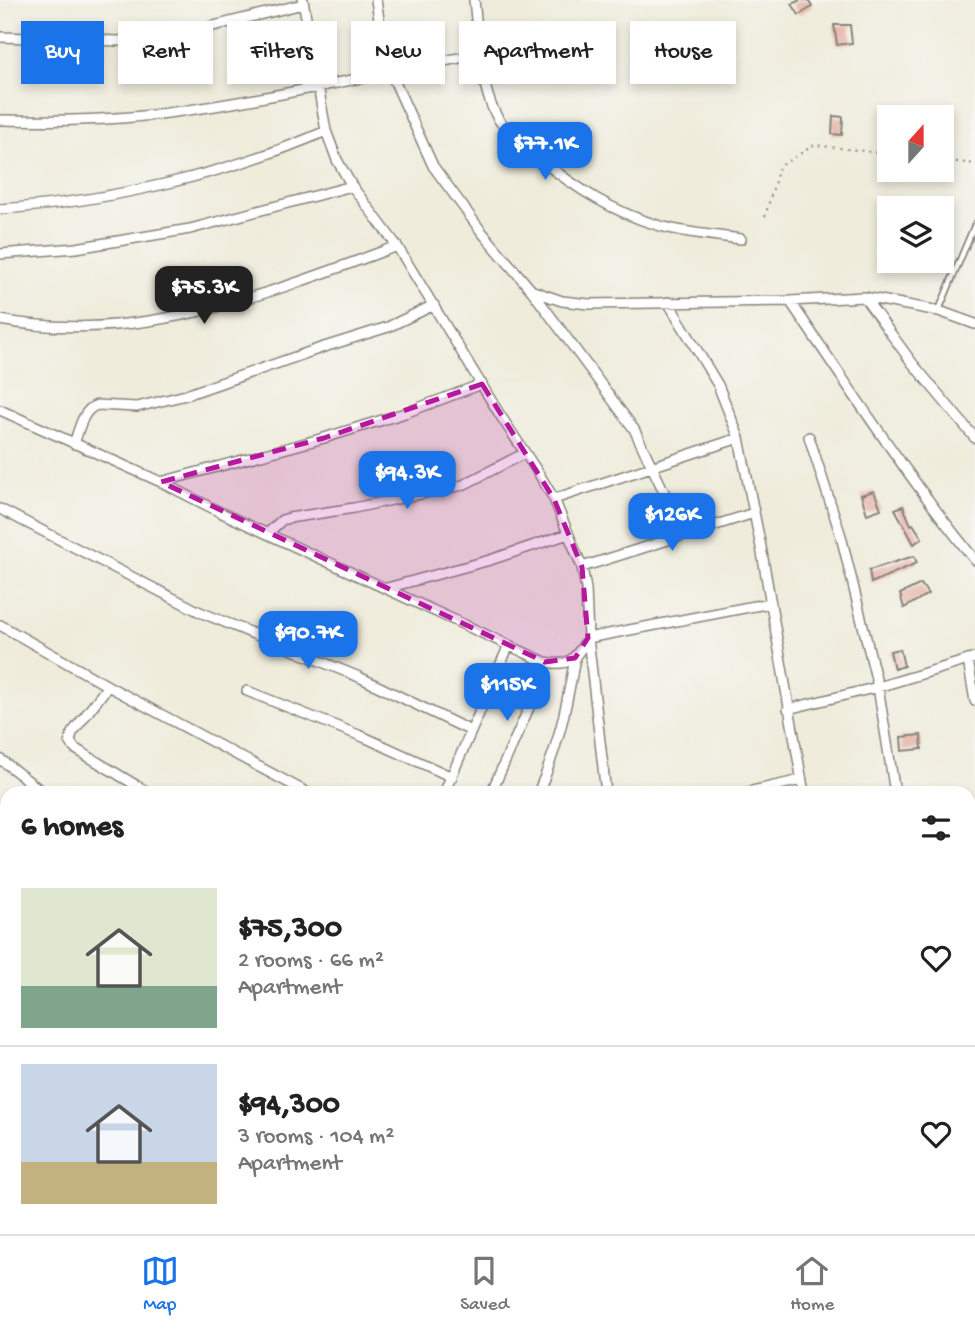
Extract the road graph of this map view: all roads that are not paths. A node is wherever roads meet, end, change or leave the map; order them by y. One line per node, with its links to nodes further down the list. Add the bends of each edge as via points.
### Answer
1 (376, 0): 4 (street)
2 (474, 0): 5 (street)
3 (303, 2): 6 (street, via 189,32 133,40); 10 (street)
4 (379, 21)
5 (476, 21)
6 (0, 37)
7 (351, 80): 10 (street)
8 (396, 84): 19 (street, via 433,166)
9 (486, 84): 16 (street, via 497,117 581,191 658,226)
10 (317, 87): 11 (street, via 161,114); 12 (street)
11 (0, 120)
12 (326, 131): 13 (street); 14 (street, via 253,160 163,183 38,206)
13 (352, 186): 17 (street); 18 (street, via 190,229 76,248)
14 (0, 208)
15 (975, 224): 24 (lane)
16 (741, 239)
17 (397, 246): 23 (street); 25 (street, via 242,301 185,314 106,327)
18 (0, 254)
19 (532, 291): 22 (street, via 589,304); 34 (street, via 634,429)
20 (864, 297): 21 (street); 24 (street); 31 (street)
21 (790, 301): 22 (street); 42 (street)
22 (668, 302): 29 (street, via 718,385)
23 (434, 305): 27 (street); 32 (street, via 388,327 186,395 137,407 91,407)
24 (939, 311): 26 (street)
25 (0, 320)
26 (975, 324)
27 (482, 384): 33 (street); 35 (street, via 324,438)
28 (0, 410): 32 (street)
29 (739, 438): 34 (street); 38 (street)
30 (809, 438): 53 (street, via 841,536)
31 (975, 438)
32 (74, 444): 35 (street)
33 (525, 453): 36 (street); 39 (street, via 463,485 289,518)
34 (653, 468): 36 (street); 41 (street)
35 (161, 482): 39 (street)
36 (554, 499): 40 (street)
37 (0, 509): 57 (street, via 200,612 334,666)
38 (754, 513): 41 (street); 45 (street)
39 (268, 533): 44 (street)
40 (568, 534): 43 (street); 44 (street)
41 (684, 534): 43 (street)
42 (975, 561)
43 (582, 567): 47 (street)
44 (387, 588): 48 (street)
45 (770, 603): 47 (street); 56 (street)
46 (0, 625): 52 (street)
47 (588, 638): 49 (street); 67 (street)
48 (509, 645): 51 (street); 57 (street)
49 (575, 658): 51 (street, via 558,664); 66 (street, via 565,718)
50 (971, 659): 53 (street); 55 (street)
51 (545, 662): 65 (street)
52 (108, 687): 62 (street, via 70,741 74,748); 63 (street)
53 (878, 687): 56 (street); 70 (street)
54 (247, 691): 59 (street)
55 (975, 701)
56 (788, 709): 60 (street)
57 (471, 732): 59 (street)
58 (0, 759): 61 (street)
59 (452, 777): 64 (street)
60 (802, 780): 68 (street); 69 (street)
61 (35, 786)
62 (137, 786)
63 (295, 786)
64 (448, 786)
65 (494, 786)
66 (541, 786)
67 (605, 786)
68 (775, 786)
69 (803, 786)
70 (894, 786)

